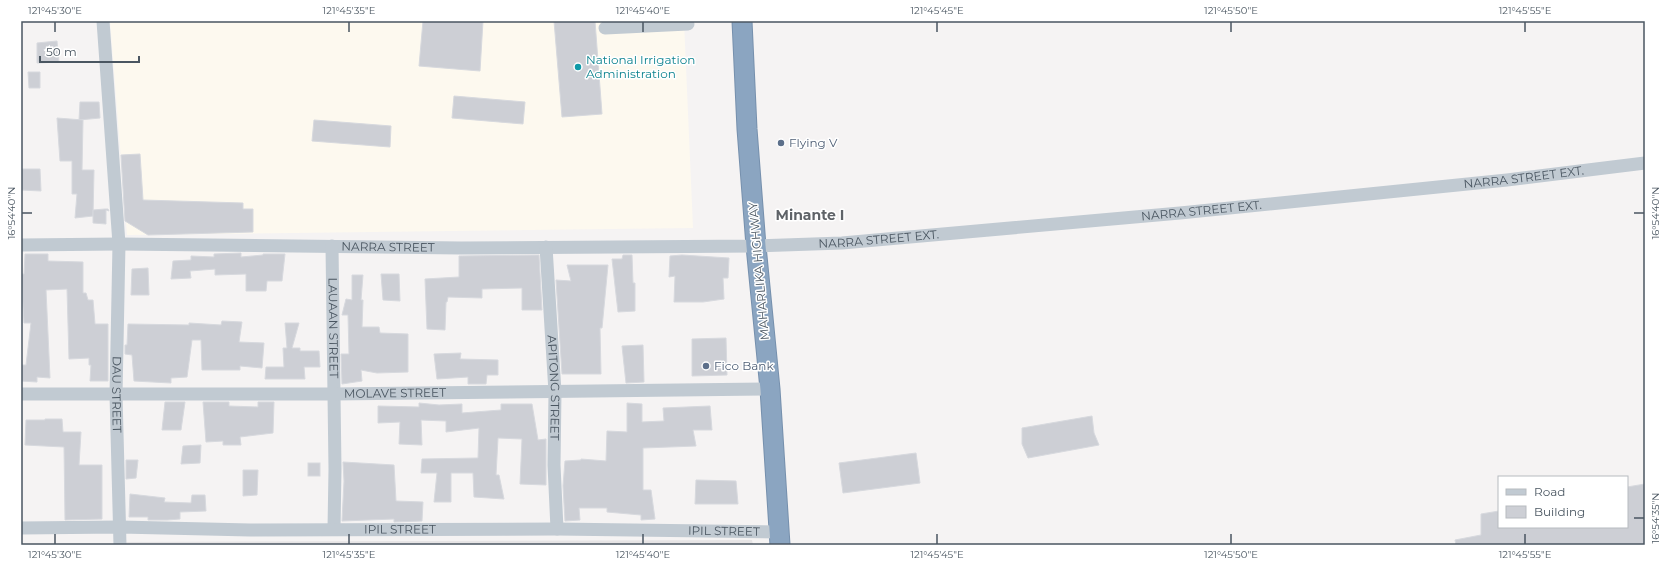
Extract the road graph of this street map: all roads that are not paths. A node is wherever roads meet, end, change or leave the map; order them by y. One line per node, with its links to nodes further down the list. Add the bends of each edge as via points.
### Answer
1 (103, 21): 7 (street, DAU STREET)
2 (742, 21): 9 (highway, MAHARLIKA HIGHWAY)
3 (688, 24): 4 (street)
4 (605, 28)
5 (1645, 163): 9 (street, NARRA STREET EXT., via 1507,180 1180,213 842,243)
6 (21, 244): 7 (street, NARRA STREET)
7 (119, 244): 8 (street, NARRA STREET); 15 (street, DAU STREET)
8 (332, 246): 10 (street, NARRA STREET); 14 (street, LAUAAN STREET)
9 (756, 246): 10 (street, NARRA STREET); 11 (highway, MAHARLIKA HIGHWAY)
10 (546, 248): 12 (street, APITONG STREET)
11 (770, 389): 12 (street, MOLAVE STREET); 20 (highway, MAHARLIKA HIGHWAY)
12 (555, 392): 14 (street, MOLAVE STREET); 19 (street, APITONG STREET)
13 (21, 394): 15 (street, MOLAVE STREET)
14 (333, 394): 15 (street, MOLAVE STREET); 18 (street, LAUAAN STREET)
15 (116, 395): 16 (street, DAU STREET)
16 (120, 527): 17 (street, IPIL STREET); 18 (street, IPIL STREET); 21 (street, DAU STREET)
17 (21, 528)
18 (334, 529): 19 (street, IPIL STREET)
19 (556, 529): 20 (street, IPIL STREET)
20 (779, 538)
21 (120, 545)

